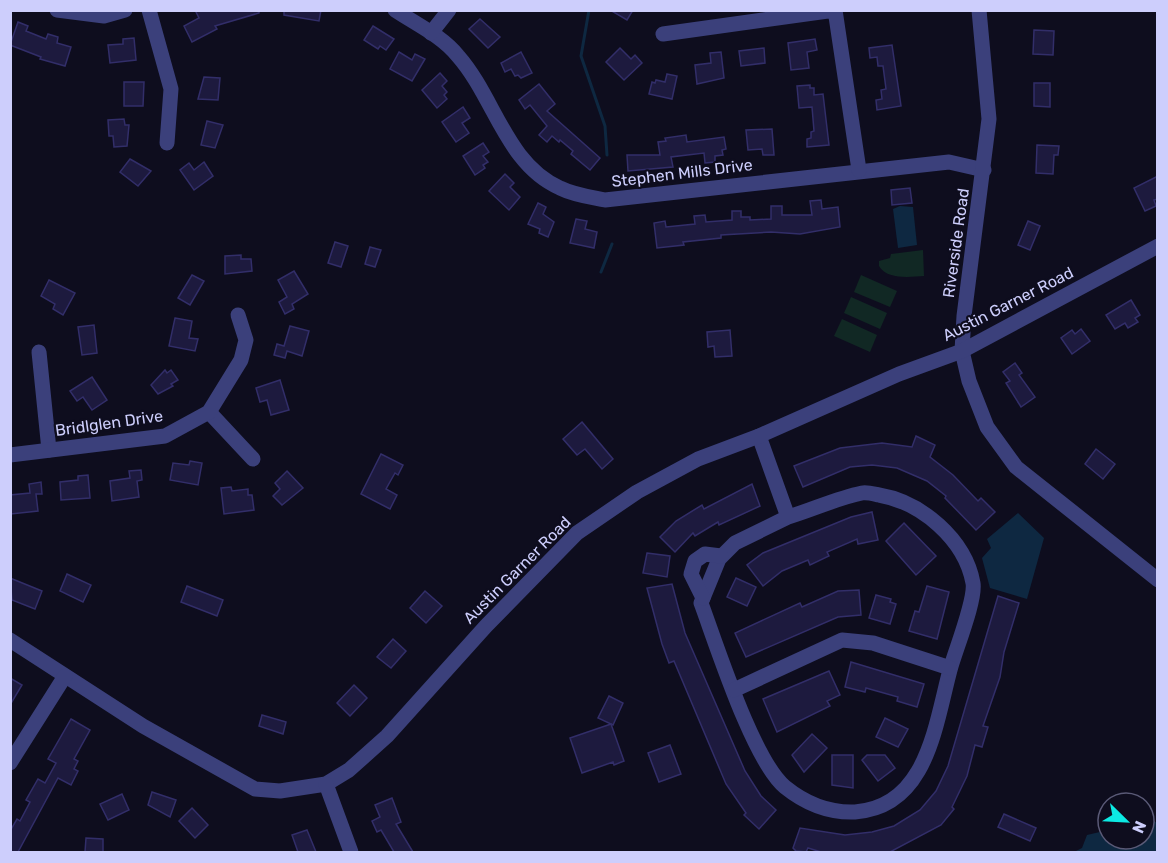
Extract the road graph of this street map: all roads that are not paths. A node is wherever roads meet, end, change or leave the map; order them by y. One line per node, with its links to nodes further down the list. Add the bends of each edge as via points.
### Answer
1 (57, 10): 2 (street, via 104,16)
2 (125, 10)
3 (149, 10): 10 (street, via 171,89)
4 (395, 10): 8 (street, Stephen Mills Drive)
5 (449, 10): 8 (street)
6 (835, 10): 9 (street); 11 (street)
7 (980, 10): 12 (street, Riverside Road, via 989,118)
8 (431, 33): 11 (street, Stephen Mills Drive, via 458,55 486,95 520,159 558,188 573,193 604,200)
9 (663, 34)
10 (167, 143)
11 (859, 170): 12 (street, Stephen Mills Drive, via 949,162)
12 (984, 170): 15 (street, Riverside Road, via 968,275)
13 (1158, 246): 15 (street, Austin Garner Road)
14 (238, 315): 17 (street, Bridlglen Drive, via 246,340 242,360)
15 (962, 351): 18 (street, Austin Garner Road, via 899,374); 23 (street, Riverside Road, via 987,427 1016,467)
16 (39, 352): 19 (street)
17 (209, 412): 19 (street, Bridlglen Drive, via 165,436); 21 (street)
18 (759, 436): 22 (street); 29 (street, Austin Garner Road, via 698,459 637,492 577,533 387,736 349,770)
19 (49, 450): 20 (street, Bridlglen Drive)
20 (10, 455)
21 (253, 459)
22 (789, 517): 25 (street, via 863,492 899,498 926,513 950,537 973,584); 27 (street, via 735,543 721,556 701,603)
23 (1158, 580)
24 (10, 640): 26 (street, Austin Garner Road)
25 (950, 668): 27 (street, via 873,644 842,640); 27 (street, via 932,741 917,777 893,801 870,811 838,813 819,808 784,786 764,760)
26 (65, 676): 28 (street); 29 (street, Austin Garner Road, via 143,726 255,789 280,791)
27 (734, 690)
28 (10, 763)
29 (326, 784): 30 (street)
30 (351, 852)

